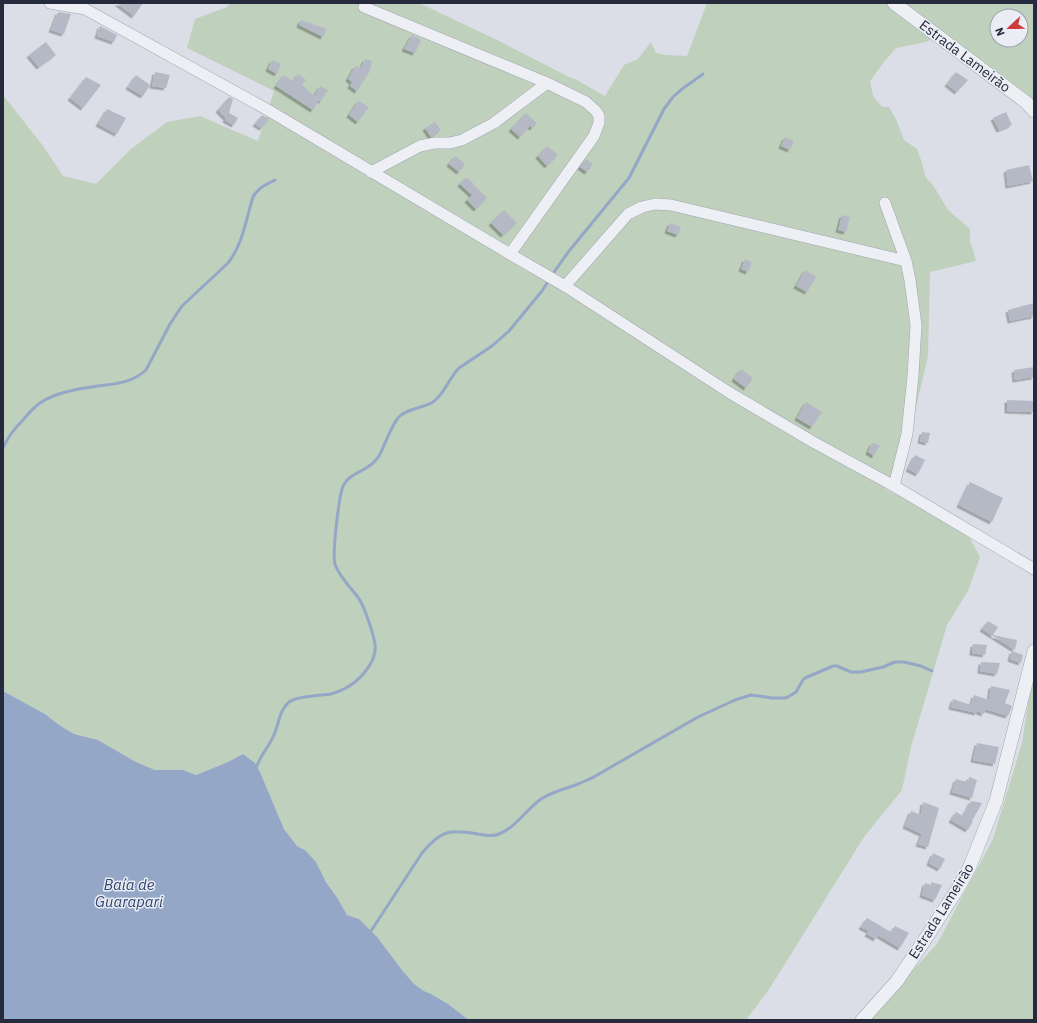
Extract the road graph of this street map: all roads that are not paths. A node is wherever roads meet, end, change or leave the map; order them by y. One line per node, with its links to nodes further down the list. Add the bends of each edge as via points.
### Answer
1 (50, 3): 3 (street)
2 (894, 3): 6 (street, Estrada Lameirão, via 1027,103)
3 (86, 6): 7 (street, via 268,110)
4 (364, 6): 5 (street)
5 (547, 83): 7 (street, via 494,124 462,140 420,146); 9 (street, via 586,102 596,111 599,123 594,136)
6 (1034, 111)
7 (370, 172): 9 (street)
8 (885, 203): 10 (street)
9 (510, 254): 11 (street)
10 (906, 261): 11 (street, via 672,205 655,204 628,214); 12 (street, via 916,332 907,434)
11 (565, 286): 12 (street, via 730,393)
12 (894, 486): 13 (street)
13 (1034, 569)
14 (1034, 651): 15 (street, Estrada Lameirão, via 996,801 970,866 897,981)
15 (862, 1020)

